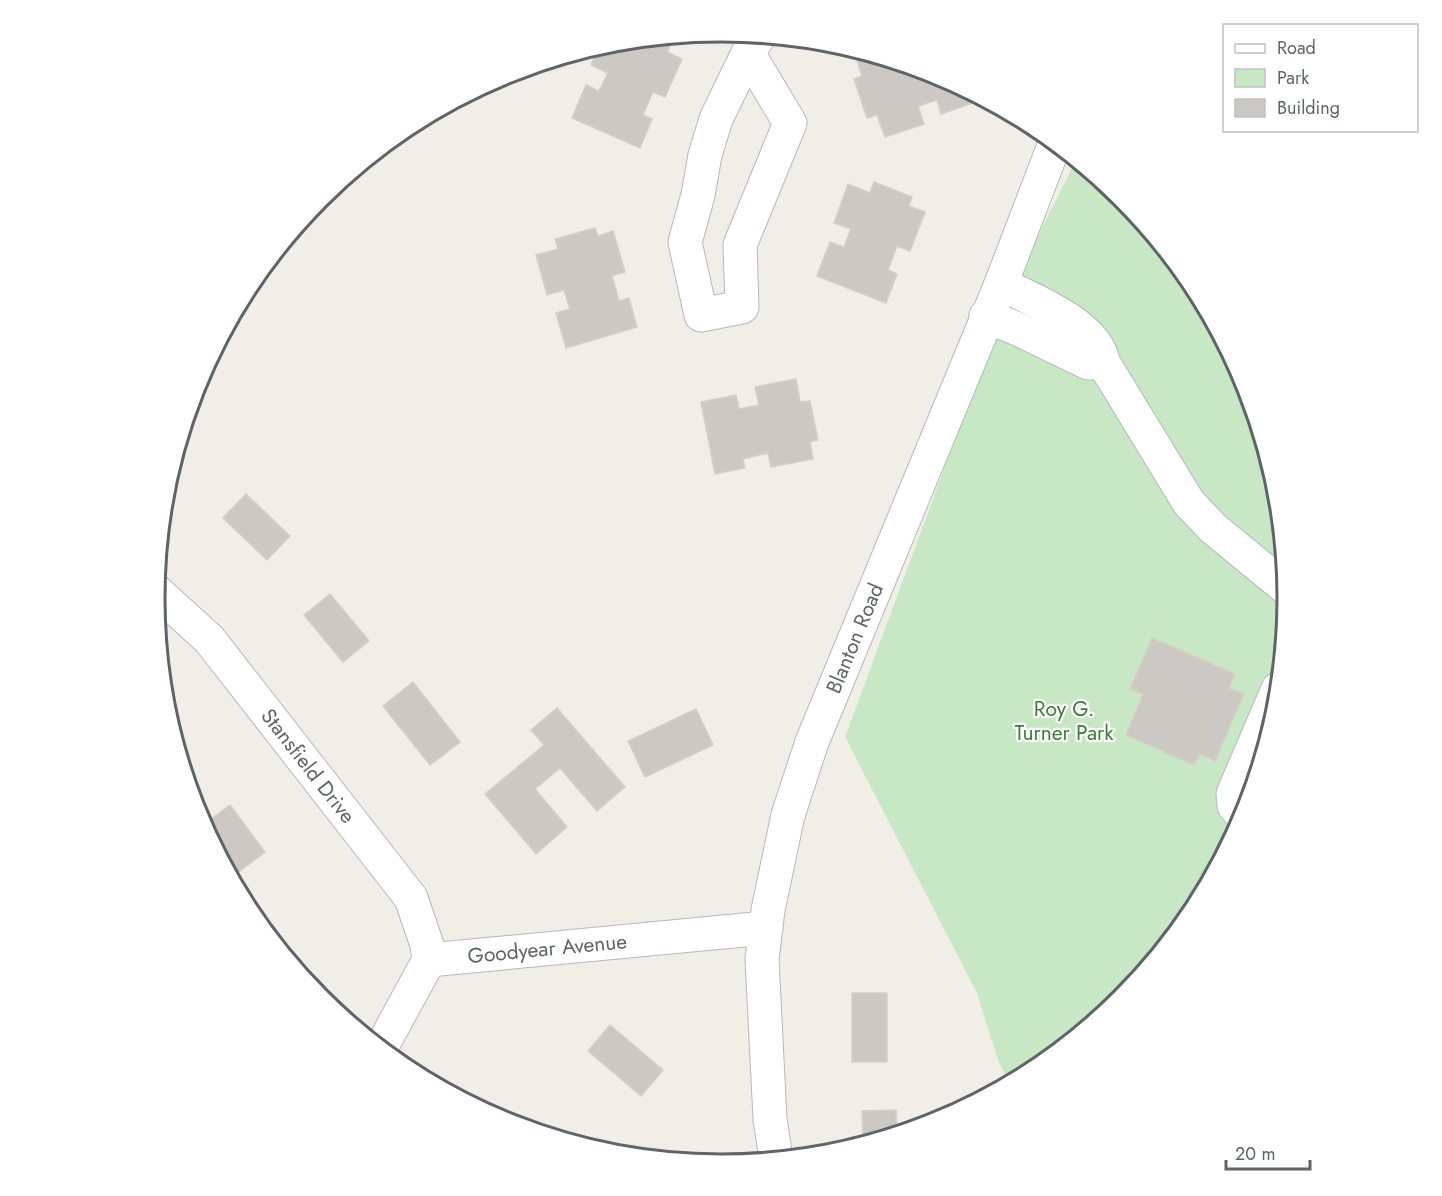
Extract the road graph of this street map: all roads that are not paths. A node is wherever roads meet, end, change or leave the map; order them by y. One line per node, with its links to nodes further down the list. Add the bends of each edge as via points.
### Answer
1 (754, 44): 1 (street, via 716,119 685,242 701,315 742,307 740,245 790,123)
2 (1052, 152): 3 (street, Blanton Road)
3 (1001, 284): 4 (street, Blanton Road); 5 (street, via 1058,313 1087,334 1102,351)
4 (986, 316): 5 (street, via 1088,363); 10 (street, Blanton Road, via 812,742 788,815)
5 (1103, 362): 6 (street, via 1189,503)
6 (1277, 580)
7 (165, 599): 11 (street, Stansfield Drive, via 209,639 411,898)
8 (1261, 729): 9 (street, via 1233,794)
9 (1236, 808)
10 (766, 928): 11 (street, Goodyear Avenue); 13 (street, Blanton Road, via 762,959)
11 (429, 960): 12 (street)
12 (385, 1041)
13 (775, 1151)

